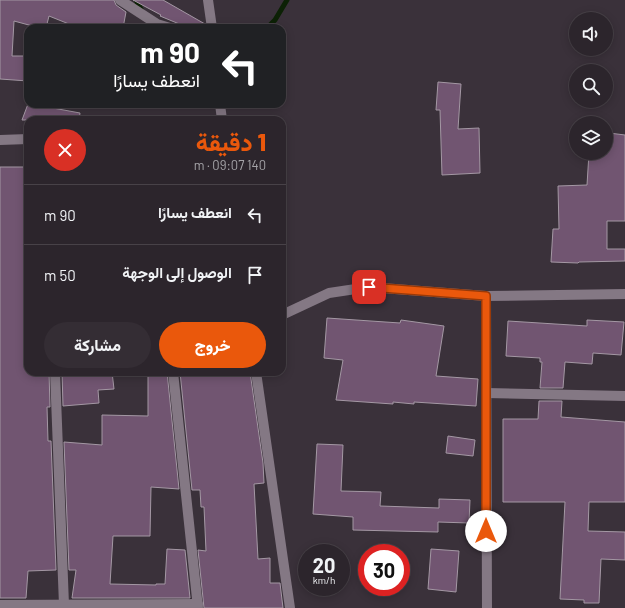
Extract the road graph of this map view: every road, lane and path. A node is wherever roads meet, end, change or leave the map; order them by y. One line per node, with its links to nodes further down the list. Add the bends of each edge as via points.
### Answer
1 (120, 0): 3 (street)
2 (208, 0): 4 (street)
3 (157, 24)
4 (211, 24)
5 (24, 139): 6 (street)
6 (0, 140)
7 (625, 294): 8 (street)
8 (486, 296): 9 (street, via 369,287 329,293); 13 (street)
9 (286, 313)
10 (55, 376): 15 (street)
11 (173, 376): 17 (street)
12 (257, 376): 18 (street)
13 (486, 393): 14 (street); 19 (street)
14 (625, 396)
15 (64, 604): 16 (street); 17 (street)
16 (0, 605)
17 (198, 606)
18 (290, 608)
19 (487, 608)

